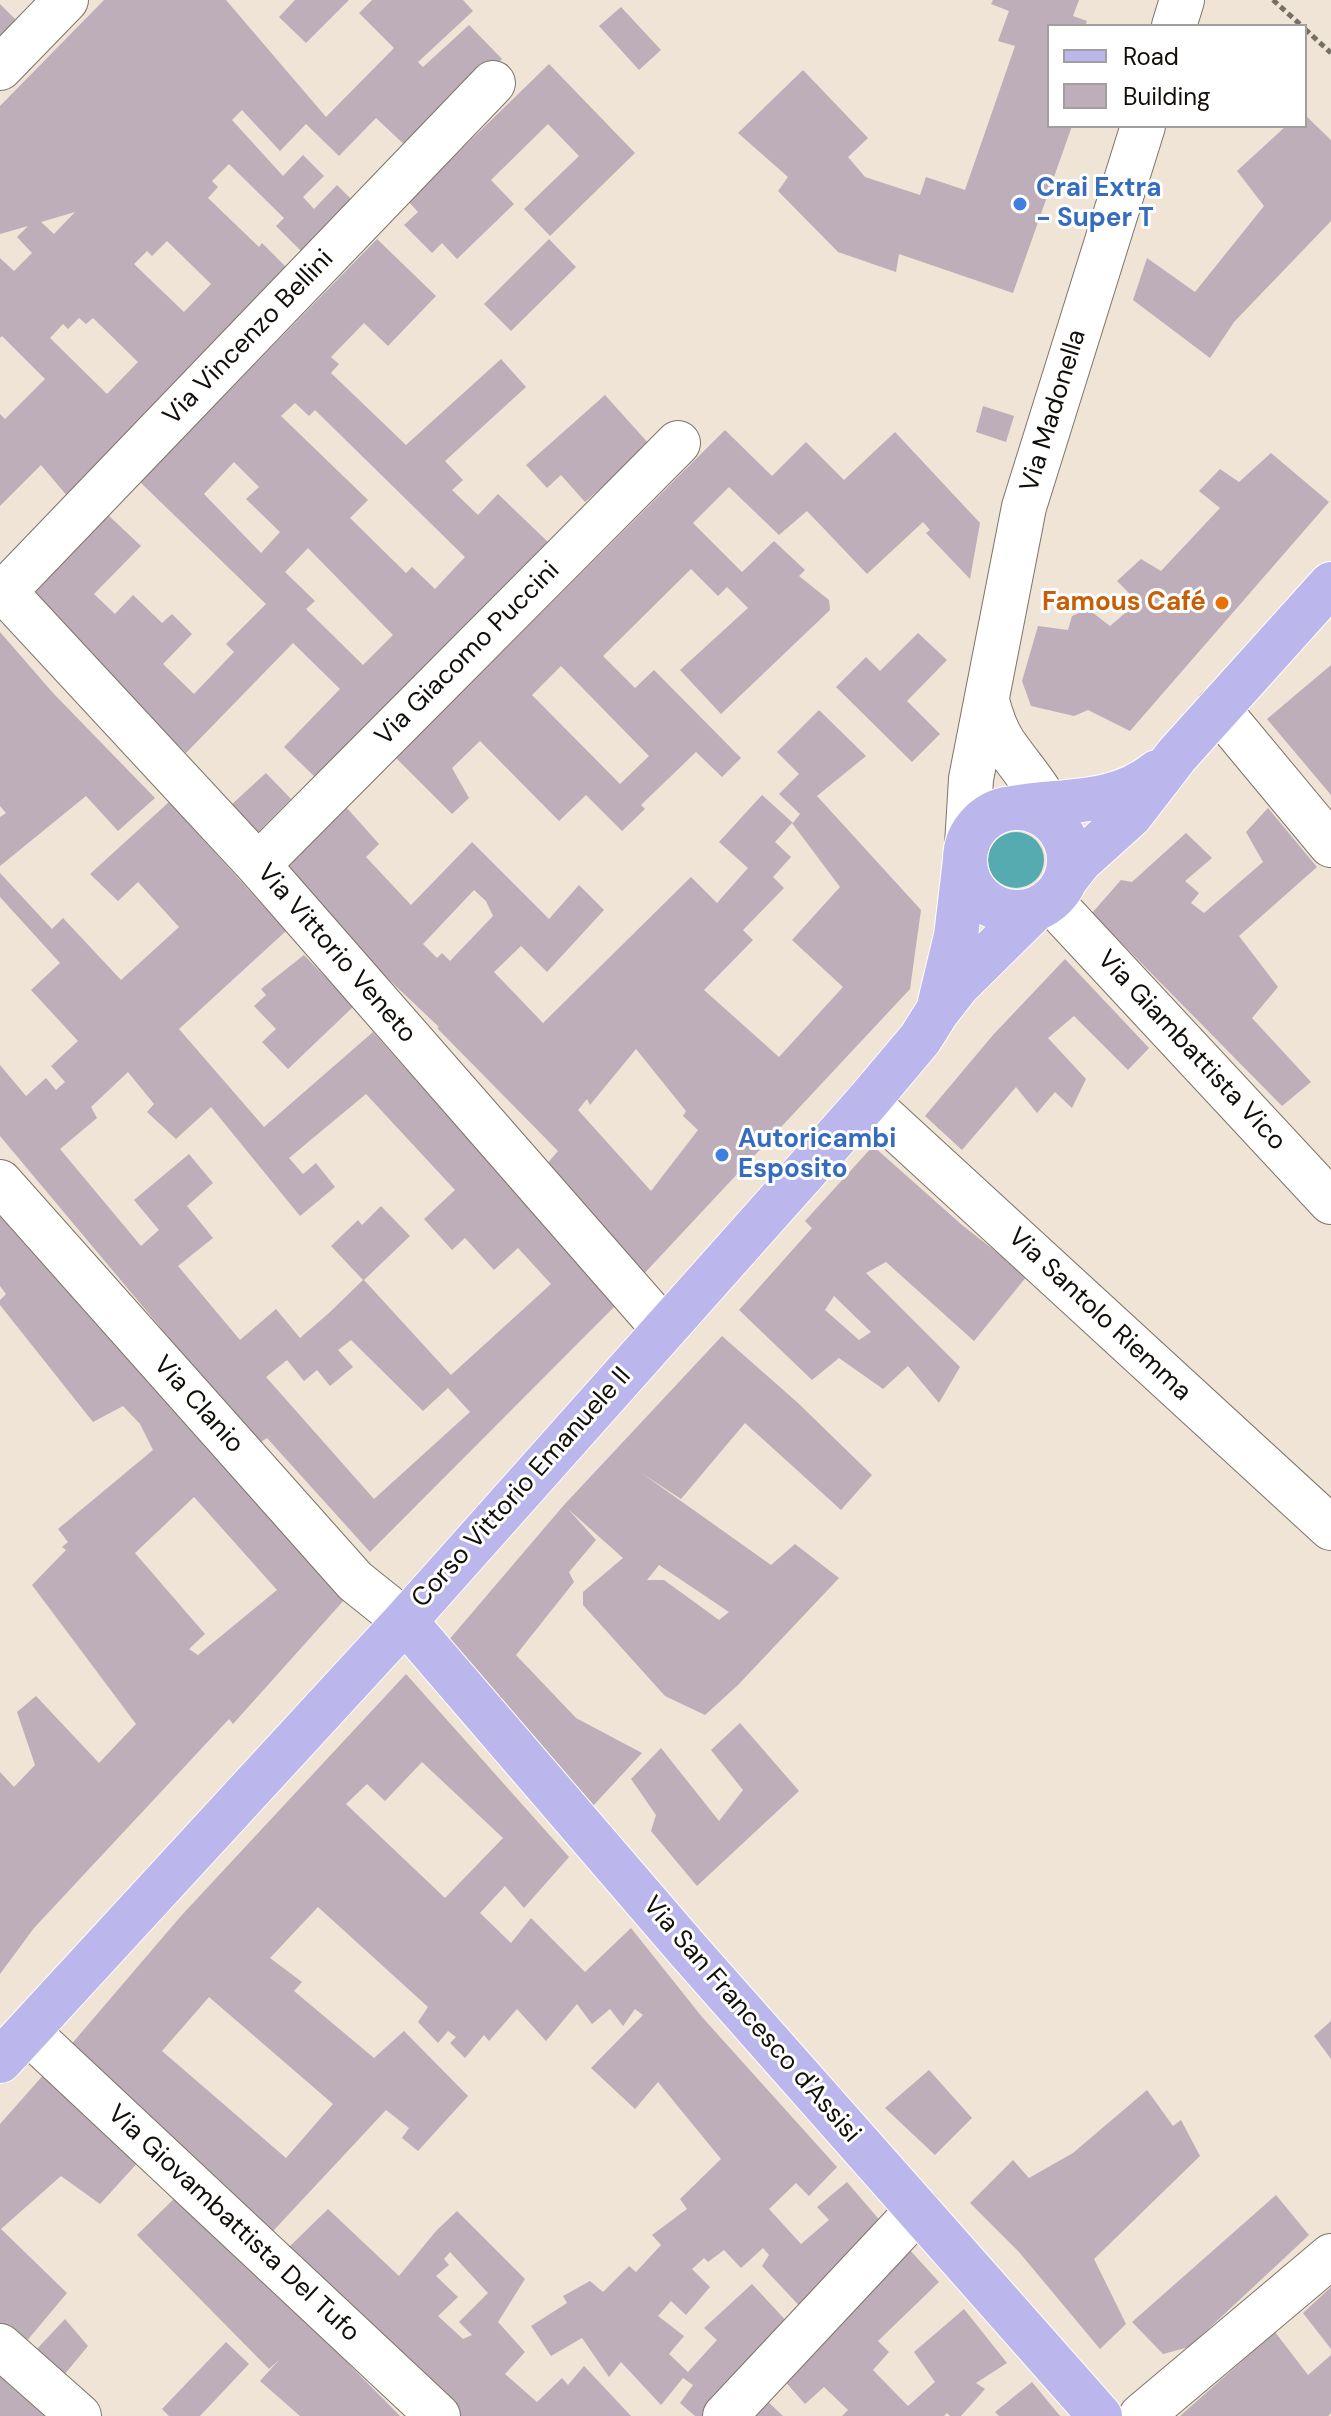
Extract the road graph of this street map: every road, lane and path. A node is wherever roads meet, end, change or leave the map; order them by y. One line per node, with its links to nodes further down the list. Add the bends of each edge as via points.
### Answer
1 (66, 0): 8 (street)
2 (1182, 0): 4 (street)
3 (1273, 0): 5 (path)
4 (1175, 24)
5 (1299, 24)
6 (1307, 32): 7 (path)
7 (1331, 53)
8 (0, 68)
9 (493, 83): 13 (street, Via Vincenzo Bellini)
10 (1142, 128): 14 (street, Via Madonella, via 1024,507)
11 (678, 443): 20 (street, Via Giacomo Puccini)
12 (1331, 584): 15 (main road, Corso Vittorio Emanuele II)
13 (2, 590): 20 (street, Via Vittorio Veneto)
14 (987, 701): 17 (street); 19 (street, Via Madonella, via 971,779)
15 (1218, 709): 16 (main road, Corso Vittorio Emanuele II); 18 (street)
16 (1177, 755): 17 (main road, Corso Vittorio Emanuele II, via 1137,787); 21 (main road, Corso Vittorio Emanuele II, via 1130,816)
17 (1039, 812): 19 (main road, Corso Vittorio Emanuele II, via 998,812 985,819); 21 (main road, via 1064,837 1068,850 1069,865)
18 (1331, 845)
19 (966, 853): 21 (main road, via 968,876 987,902 1019,912); 22 (main road, via 956,936)
20 (258, 865): 26 (street, Via Vittorio Veneto)
21 (1050, 896): 22 (main road, Corso Vittorio Emanuele II, via 976,965); 25 (street, Via Giambattista Vico)
22 (937, 1012): 23 (main road, Corso Vittorio Emanuele II)
23 (867, 1102): 26 (main road, Corso Vittorio Emanuele II); 27 (street, Via Santolo Riemma)
24 (0, 1182): 28 (street, Via Clanio, via 355,1581)
25 (1331, 1202)
26 (664, 1329): 28 (main road, Corso Vittorio Emanuele II)
27 (1331, 1528)
28 (405, 1621): 29 (main road, Corso Vittorio Emanuele II); 30 (main road, Via San Francesco d'Assisi)
29 (14, 2046): 34 (street, Via Giovambattista Del Tufo)
30 (918, 2210): 35 (street); 36 (main road, Via San Francesco d'Assisi)
31 (1331, 2256): 37 (street)
32 (0, 2346): 33 (street)
33 (79, 2416)
34 (438, 2416)
35 (725, 2416)
36 (1100, 2416)
37 (1141, 2416)

